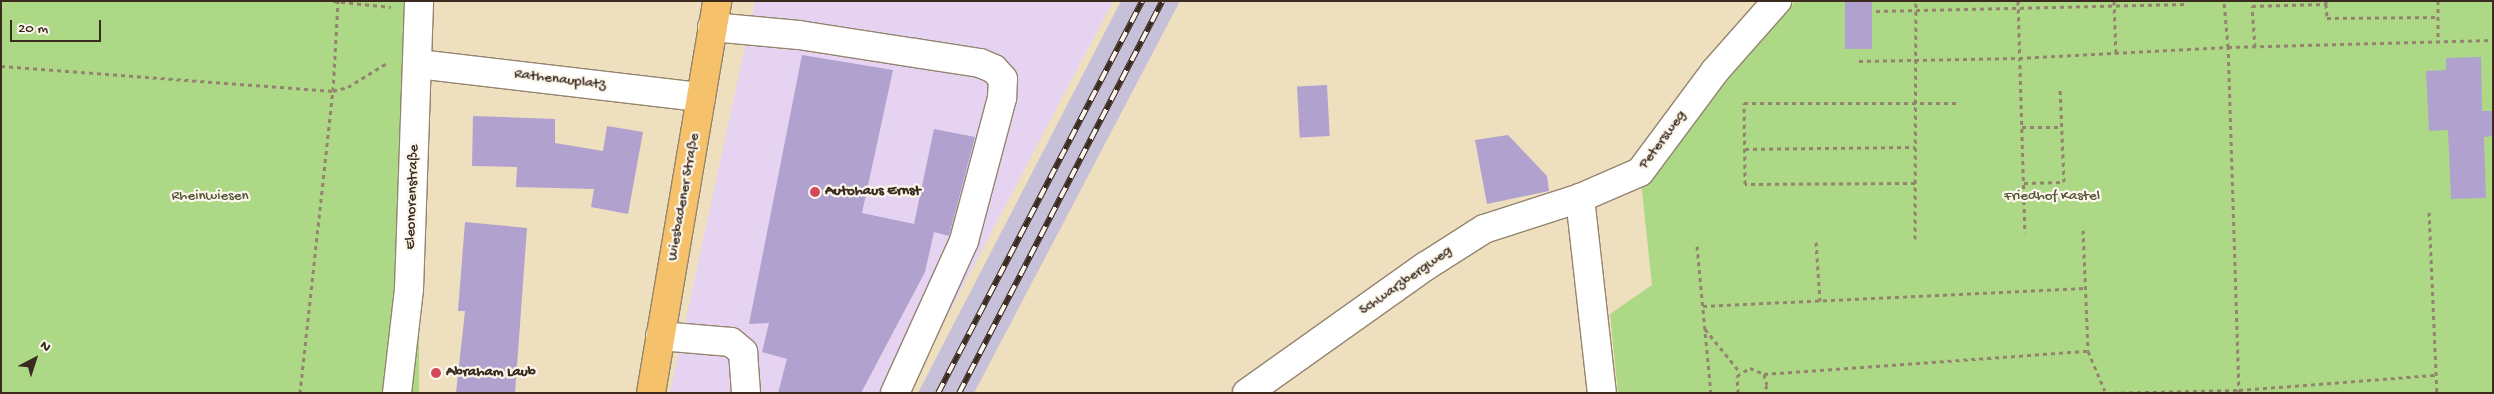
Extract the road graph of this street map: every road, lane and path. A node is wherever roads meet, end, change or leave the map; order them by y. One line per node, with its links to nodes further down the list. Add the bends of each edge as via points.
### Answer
1 (333, 1): 7 (path)
2 (1777, 1): 38 (street, Petersweg, via 1715,72 1640,172)
3 (1916, 1): 13 (path)
4 (2018, 1): 12 (path)
5 (2224, 1): 20 (path)
6 (2438, 1): 16 (path)
7 (338, 2): 11 (path); 28 (path)
8 (2326, 3): 16 (path, via 2327,18); 19 (path, via 2252,6)
9 (2114, 4): 10 (path); 12 (path); 21 (path)
10 (2186, 4)
11 (419, 6): 25 (street, Eleonorenstraße)
12 (2018, 8): 13 (path); 22 (path)
13 (1916, 10): 14 (path); 24 (path)
14 (1876, 11)
15 (715, 14): 29 (main road, Wiesbadener Straße); 60 (street, via 800,35 980,63 994,69 1003,79 1002,98 964,241)
16 (2438, 17): 18 (path)
17 (2493, 40): 18 (path)
18 (2438, 42): 19 (path)
19 (2255, 46): 20 (path)
20 (2228, 47): 21 (path); 55 (path)
21 (2116, 55): 22 (path)
22 (2020, 58): 24 (path); 32 (path)
23 (1859, 60): 24 (path)
24 (1914, 60): 30 (path)
25 (418, 64): 28 (path, via 392,61 376,67 348,87); 29 (street, Rathenauplatz); 57 (street, Eleonorenstraße, via 409,289)
26 (1, 66): 28 (path)
27 (2060, 88): 33 (path)
28 (333, 91): 56 (path)
29 (701, 97): 49 (main road, Wiesbadener Straße)
30 (1914, 102): 31 (path); 34 (path); 35 (path, via 1744,103)
31 (1960, 103)
32 (2022, 127): 33 (path); 37 (path)
33 (2062, 127): 37 (path, via 2064,182)
34 (1915, 147): 35 (path); 36 (path)
35 (1745, 149): 36 (path, via 1745,184)
36 (1915, 183): 42 (path)
37 (2024, 183): 41 (path)
38 (1580, 198): 61 (street, Schwarzbergweg, via 1484,230 1426,266); 62 (street)
39 (2429, 212): 53 (path)
40 (2083, 230): 45 (path)
41 (2025, 233)
42 (1915, 239)
43 (1816, 242): 46 (path)
44 (1697, 246): 47 (path)
45 (2085, 288): 46 (path); 50 (path)
46 (1820, 301): 47 (path)
47 (1703, 306): 48 (path)
48 (1705, 328): 51 (path); 63 (path)
49 (660, 336): 58 (main road, Wiesbadener Straße); 59 (street, via 732,342 743,352)
50 (2088, 351): 52 (path); 54 (path)
51 (1740, 372): 52 (path, via 1750,368); 64 (path, via 1736,381)
52 (1764, 374): 65 (path, via 1767,385)
53 (2436, 375): 55 (path); 66 (path)
54 (2105, 392): 55 (path)
55 (2239, 392)
56 (300, 393)
57 (397, 393)
58 (651, 393)
59 (746, 393)
60 (895, 393)
61 (1247, 393)
62 (1602, 393)
63 (1712, 393)
64 (1738, 393)
65 (1764, 393)
66 (2436, 393)

